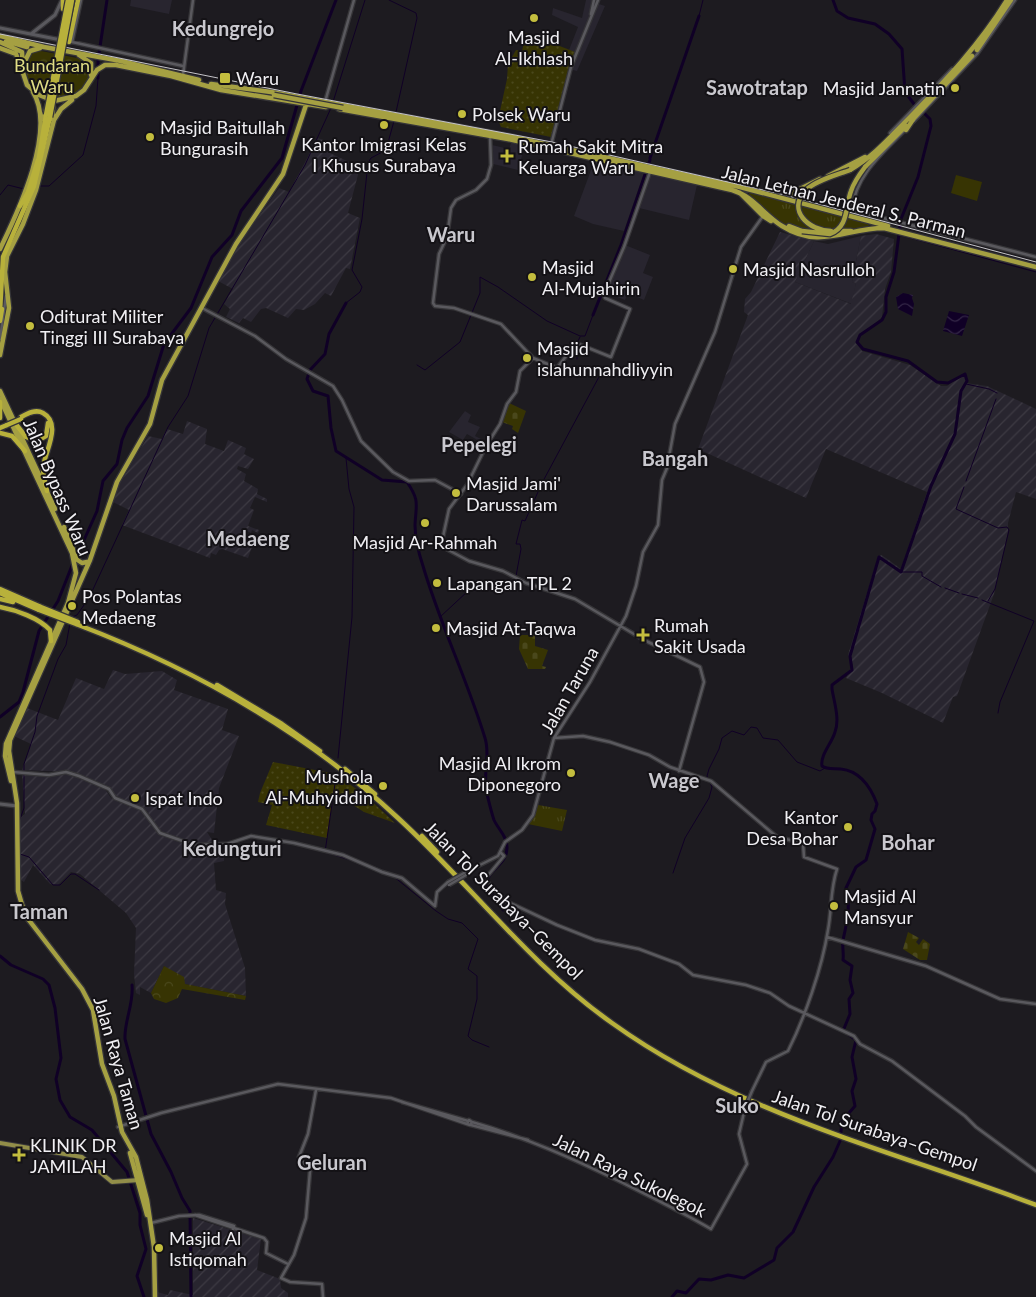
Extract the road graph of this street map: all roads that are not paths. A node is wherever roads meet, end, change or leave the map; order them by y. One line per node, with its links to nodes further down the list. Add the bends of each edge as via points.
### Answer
1 (62, 0): 11 (highway, via 63,9 68,12); 15 (main road, via 55,14)
2 (68, 0): 39 (highway, bridge)
3 (72, 0): 39 (highway, bridge)
4 (193, 0): 23 (street)
5 (354, 0): 33 (street)
6 (594, 0): 12 (street)
7 (598, 0): 12 (street)
8 (1006, 0): 13 (highway)
9 (1011, 0): 26 (highway, via 986,39)
10 (1015, 0): 26 (street, via 988,40)
11 (79, 1): 18 (highway)
12 (590, 18): 49 (street, via 571,67)
13 (995, 18): 26 (highway); 30 (street)
14 (0, 28): 15 (main road)
15 (30, 35): 18 (main road)
16 (0, 39): 17 (highway); 17 (highway, via 27,47 27,43); 19 (highway)
17 (14, 39): 21 (highway)
18 (70, 42): 23 (street)
19 (9, 44): 20 (highway); 24 (highway, via 22,52)
20 (0, 47): 24 (highway, via 16,54)
21 (44, 47): 22 (highway); 24 (highway, via 30,51)
22 (70, 52): 25 (highway); 27 (highway, via 85,57 91,63)
23 (183, 66): 25 (street)
24 (23, 69): 29 (highway)
25 (181, 74): 28 (highway)
26 (954, 76): 30 (highway); 36 (highway)
27 (88, 83): 28 (highway, via 104,66 124,66); 31 (highway)
28 (214, 86): 32 (highway); 40 (highway, bridge)
29 (30, 90): 31 (highway, via 54,101); 43 (highway, via 39,103)
30 (930, 94): 36 (highway)
31 (76, 96): 44 (highway, via 61,109)
32 (302, 100): 33 (highway); 34 (highway); 37 (highway)
33 (325, 102): 35 (highway)
34 (314, 105): 35 (highway); 37 (highway)
35 (332, 106): 40 (highway)
36 (922, 106): 38 (highway)
37 (304, 112): 70 (highway, via 281,179 236,244)
38 (917, 112): 42 (highway); 45 (street); 46 (highway)
39 (48, 116): 51 (highway); 51 (highway)
40 (396, 116): 41 (highway)
41 (405, 118): 47 (highway, Jalan Letnan Jenderal S. Parman); 48 (highway)
42 (914, 118): 45 (highway); 59 (highway, bridge, via 865,167 854,183 846,218 834,233 824,235)
43 (41, 125): 44 (highway, via 46,106 52,105); 51 (highway)
44 (50, 130): 51 (highway)
45 (906, 130): 66 (street, via 862,178 852,210)
46 (891, 134): 54 (highway, via 852,165); 61 (highway, bridge, via 870,156 850,170 807,189 800,202 801,216 817,230)
47 (490, 136): 48 (highway, Jalan Letnan Jenderal S. Parman); 75 (street, via 491,165 484,183 456,200 451,208 447,237 439,254 434,306 454,308 502,325)
48 (508, 137): 49 (highway); 50 (highway, Jalan Letnan Jenderal S. Parman)
49 (551, 145): 50 (highway)
50 (647, 169): 52 (highway, Jalan Letnan Jenderal S. Parman); 75 (street, via 624,247 604,294 605,298 630,309 612,357 577,343 557,368)
51 (31, 189): 56 (highway); 63 (highway); 64 (highway); 67 (highway)
52 (739, 190): 53 (highway, Jalan Letnan Jenderal S. Parman); 55 (highway, Jalan Letnan Jenderal S. Parman); 57 (highway)
53 (749, 190): 55 (highway); 58 (highway, Jalan Letnan Jenderal S. Parman)
54 (790, 194)
55 (749, 198): 59 (highway, Jalan Letnan Jenderal S. Parman)
56 (24, 214): 63 (highway); 71 (highway, via 3,257)
57 (763, 216): 60 (highway); 101 (street, Jalan Taruna, via 741,247 715,332 675,424 669,462 662,480 658,525 643,552 634,592)
58 (867, 220): 61 (highway, via 870,224); 62 (highway, Jalan Letnan Jenderal S. Parman)
59 (776, 222): 60 (highway, Jalan Letnan Jenderal S. Parman)
60 (782, 226): 61 (highway, Jalan Letnan Jenderal S. Parman, via 825,238)
61 (866, 229): 62 (highway, Jalan Letnan Jenderal S. Parman)
62 (900, 230): 68 (highway, Jalan Letnan Jenderal S. Parman)
63 (14, 240): 65 (highway)
64 (0, 249)
65 (7, 256): 69 (highway); 72 (highway)
66 (1036, 257)
67 (0, 259)
68 (1036, 265)
69 (6, 285): 73 (street); 74 (highway, via 9,312)
70 (200, 308): 85 (street, via 255,336 335,389 357,435 390,470 409,481 436,480); 86 (highway, via 162,380 147,429 117,482)
71 (0, 312)
72 (0, 321)
73 (0, 339)
74 (0, 355)
75 (533, 358): 85 (street, via 520,370 516,392)
76 (0, 391): 80 (highway, Jalan Bypass Waru)
77 (0, 400): 78 (highway); 83 (highway, Jalan Bypass Waru)
78 (0, 418)
79 (21, 418): 80 (highway, via 32,414 43,416 49,424 46,436 39,440 30,439); 81 (highway, bridge); 84 (highway, via 38,412 50,421 52,433 43,471)
80 (15, 423): 84 (highway, Jalan Bypass Waru)
81 (0, 427)
82 (0, 433): 83 (highway, via 12,436)
83 (25, 451): 87 (highway, Jalan Bypass Waru)
84 (47, 491): 87 (highway, Jalan Bypass Waru)
85 (461, 494): 101 (street, via 448,512 441,546 469,561 575,599)
86 (91, 557): 88 (highway); 95 (highway)
87 (75, 558): 88 (highway); 89 (highway, Jalan Bypass Waru); 89 (highway, Jalan Bypass Waru)
88 (87, 562): 91 (highway)
89 (77, 576): 91 (highway, Jalan Bypass Waru); 97 (highway, Jalan Bypass Waru)
90 (0, 584): 94 (highway)
91 (76, 586): 95 (highway, Jalan Bypass Waru); 97 (highway)
92 (0, 589): 94 (highway, Jalan Tol Surabaya–Gempol)
93 (0, 593): 99 (highway, Jalan Tol Surabaya–Gempol)
94 (14, 595): 100 (highway, Jalan Tol Surabaya–Gempol)
95 (74, 597): 105 (highway, Jalan Raya Taman, via 10,740 8,751)
96 (0, 599): 99 (highway)
97 (68, 603): 102 (highway, Jalan Raya Taman)
98 (0, 607): 102 (highway, via 46,626)
99 (31, 607): 100 (highway, Jalan Tol Surabaya–Gempol)
100 (40, 609): 117 (highway, Jalan Tol Surabaya–Gempol, bridge, via 140,650 211,685 262,715 334,765 406,825 564,986 633,1038 686,1071 738,1097)
101 (621, 626): 103 (street, Jalan Taruna); 104 (street, via 700,668 704,682)
102 (52, 641): 107 (highway, Jalan Raya Taman, via 5,748)
103 (554, 738): 104 (street, via 578,736 596,739 649,756); 108 (street, Jalan Taruna, via 536,809 523,829 507,841)
104 (679, 771): 109 (street, Jalan Raya Sukolegok, via 708,781 777,837 803,843 804,857 837,869 831,892)
105 (13, 772): 107 (highway, Jalan Raya Taman); 108 (street, bridge, via 66,772 79,776 109,789 115,798 142,809 160,833 194,845 224,844 251,836 326,850 402,878 435,906 437,892 442,886)
106 (0, 804): 107 (main road)
107 (16, 804): 113 (highway, Jalan Raya Taman, via 20,903 29,920 90,1001)
108 (501, 853): 111 (street, Jalan Taruna, via 504,856 502,861 485,880 506,901 587,937 639,949 679,964 693,975 746,984 770,993)
109 (827, 937): 110 (street, via 940,971 1000,999); 111 (street, Jalan Raya Sukolegok)
110 (1036, 1004)
111 (805, 1013): 112 (street, Jalan Raya Sukolegok, bridge, via 788,1051 766,1062 752,1091 739,1134 747,1164 711,1229 662,1202 528,1140 391,1098); 115 (street, via 854,1036 860,1044 892,1061)
112 (316, 1090): 113 (street, via 278,1084); 119 (street, via 308,1134 299,1157 310,1171 306,1218)
113 (119, 1127): 116 (highway, Jalan Raya Taman, via 136,1157)
114 (0, 1144): 116 (main road, via 78,1156 89,1161 110,1181)
115 (1036, 1171)
116 (138, 1180): 118 (highway); 120 (highway, via 150,1236)
117 (1036, 1204)
118 (151, 1223): 119 (street, via 192,1215 264,1238 266,1253); 120 (highway)
119 (288, 1264): 121 (street, via 282,1280 322,1284)
120 (154, 1297)
121 (323, 1297)

